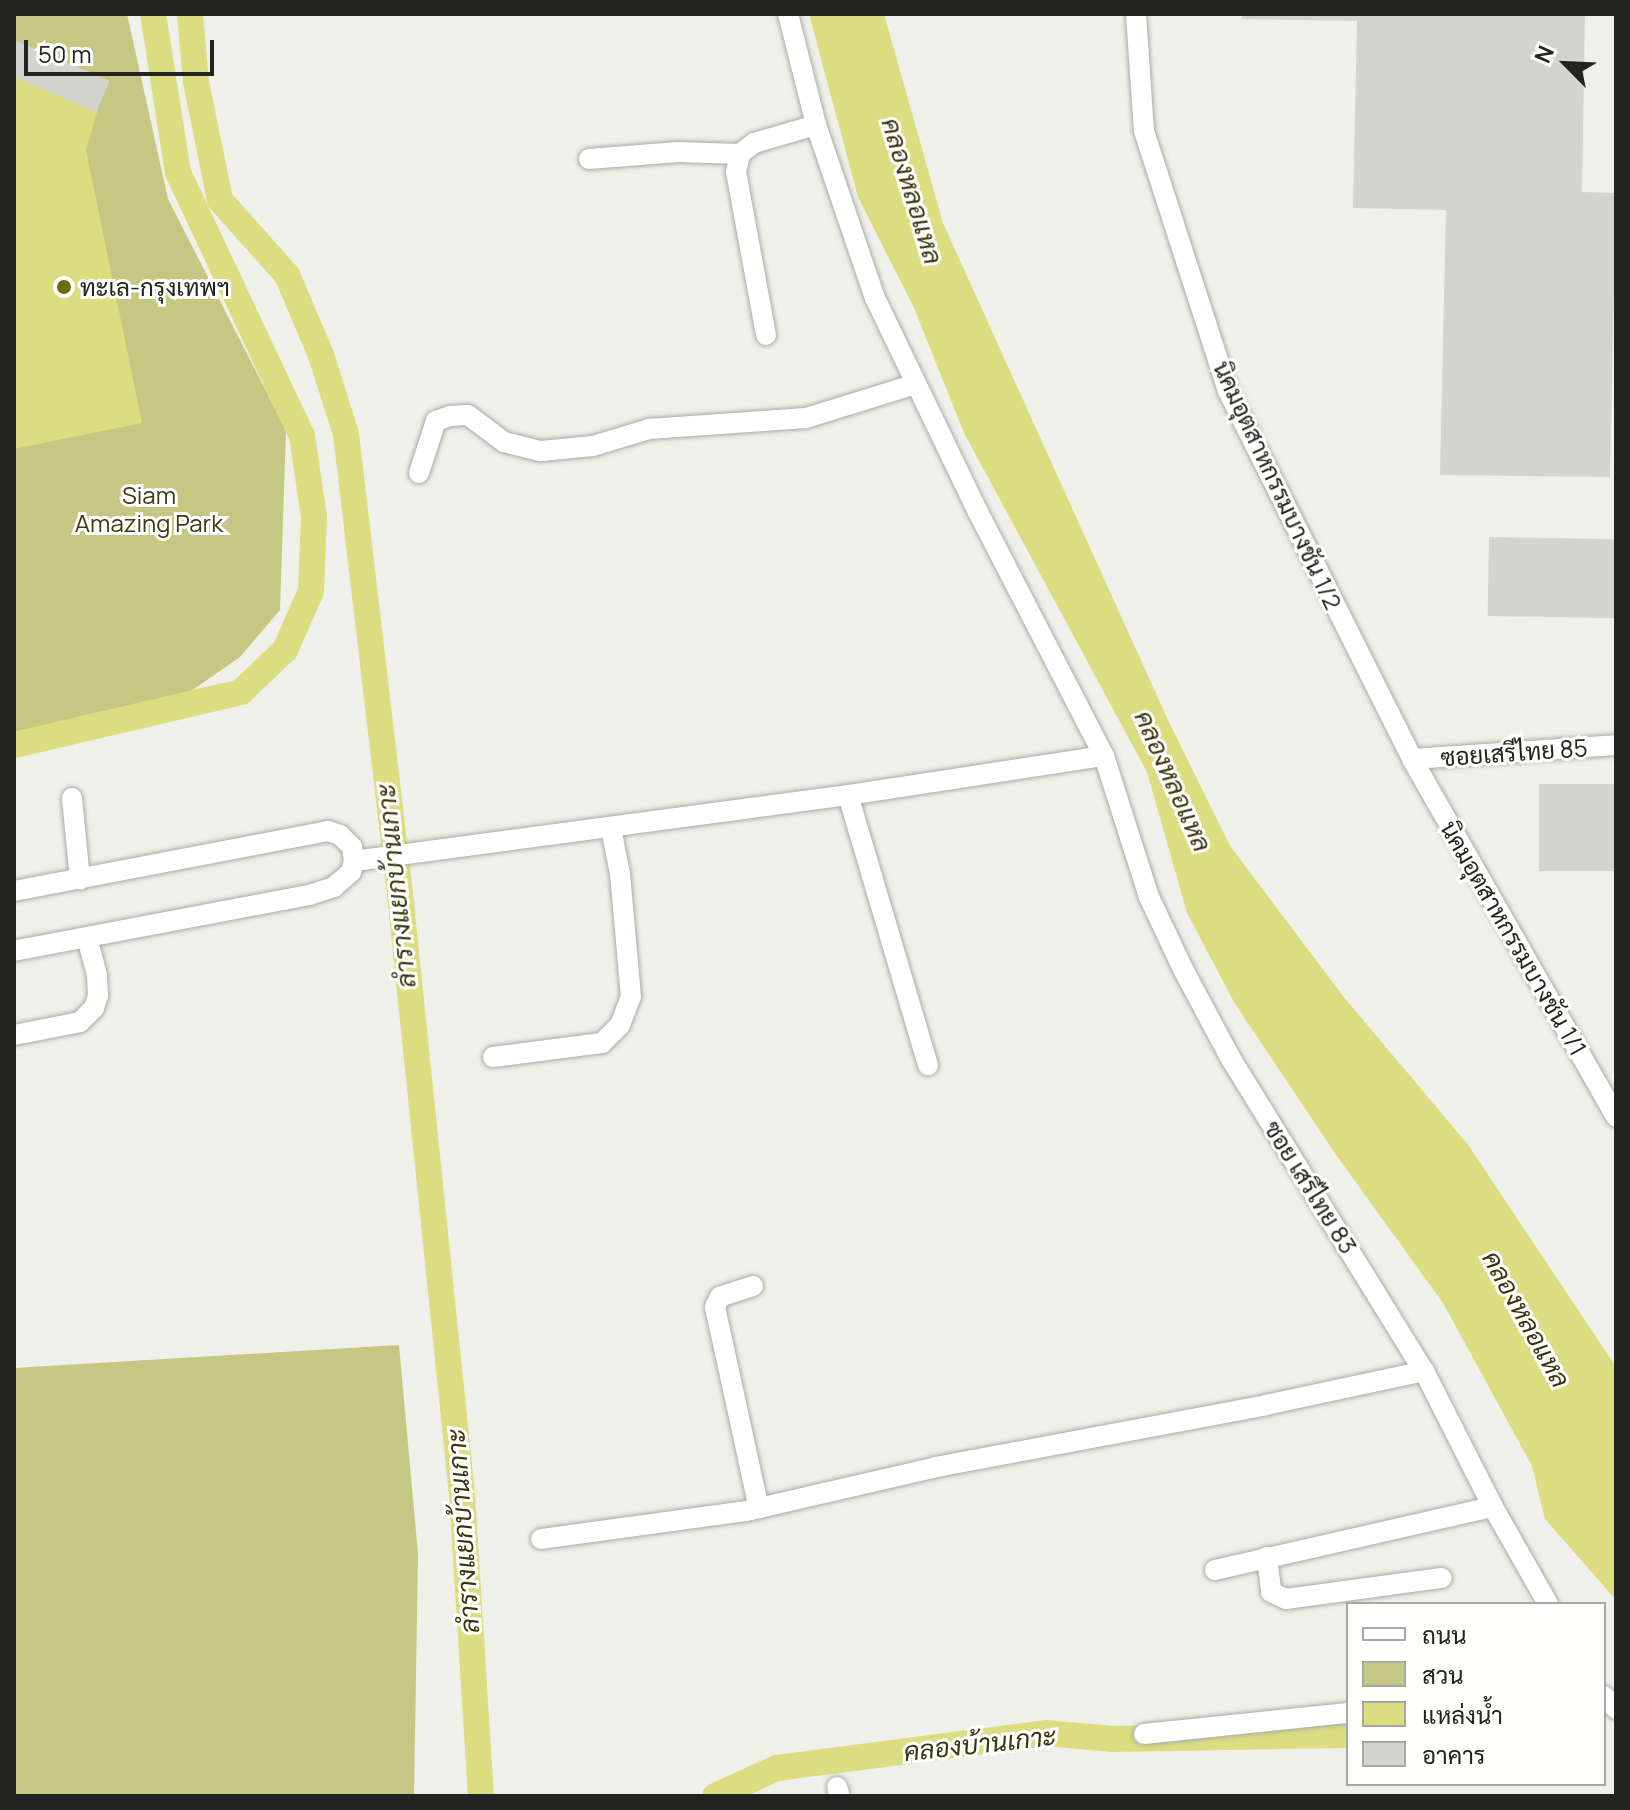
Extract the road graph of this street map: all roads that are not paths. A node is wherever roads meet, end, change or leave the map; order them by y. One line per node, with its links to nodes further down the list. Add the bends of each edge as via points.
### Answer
1 (788, 14): 3 (street, ซอย เสรีไทย 83)
2 (1136, 14): 11 (street, นิคมอุตสาหกรรมบางชัน 1/2, via 1144,131 1228,391)
3 (816, 125): 4 (street, via 754,143); 7 (street, ซอย เสรีไทย 83, via 875,298)
4 (740, 154): 5 (street, via 678,152); 6 (street, via 736,172)
5 (589, 159)
6 (766, 335)
7 (916, 384): 8 (street, via 806,418 649,429 593,446 541,451 504,442 468,415 450,416 436,421); 10 (street, ซอย เสรีไทย 83)
8 (419, 473)
9 (1616, 745): 11 (street, ซอยเสรีไทย 85)
10 (1104, 756): 12 (street); 25 (street, ซอย เสรีไทย 83, via 1149,897 1184,971 1231,1059)
11 (1412, 759): 23 (street, นิคมอุตสาหกรรมบางชัน 1/1)
12 (848, 795): 14 (street); 22 (street)
13 (72, 798): 16 (street)
14 (611, 828): 15 (street); 21 (street, via 631,997 620,1025 602,1043)
15 (354, 861): 16 (street, via 352,847 328,831); 18 (street, via 351,872 334,887 309,895)
16 (80, 880): 17 (street)
17 (14, 891)
18 (87, 937): 19 (street); 20 (street, via 97,975 94,1008 80,1022)
19 (14, 951)
20 (14, 1035)
21 (493, 1057)
22 (928, 1065)
23 (1616, 1117)
24 (753, 1286): 27 (street, via 720,1297 715,1307)
25 (1424, 1371): 26 (street, ซอย เสรีไทย 83); 27 (street, via 936,1467)
26 (1493, 1507): 29 (street); 32 (street, ซอย เสรีไทย 83)
27 (759, 1508): 28 (street)
28 (541, 1539)
29 (1267, 1557): 30 (street); 31 (street, via 1271,1592 1286,1599)
30 (1215, 1570)
31 (1442, 1578)
32 (1547, 1602)
33 (1346, 1713): 34 (street)
34 (1144, 1734)

